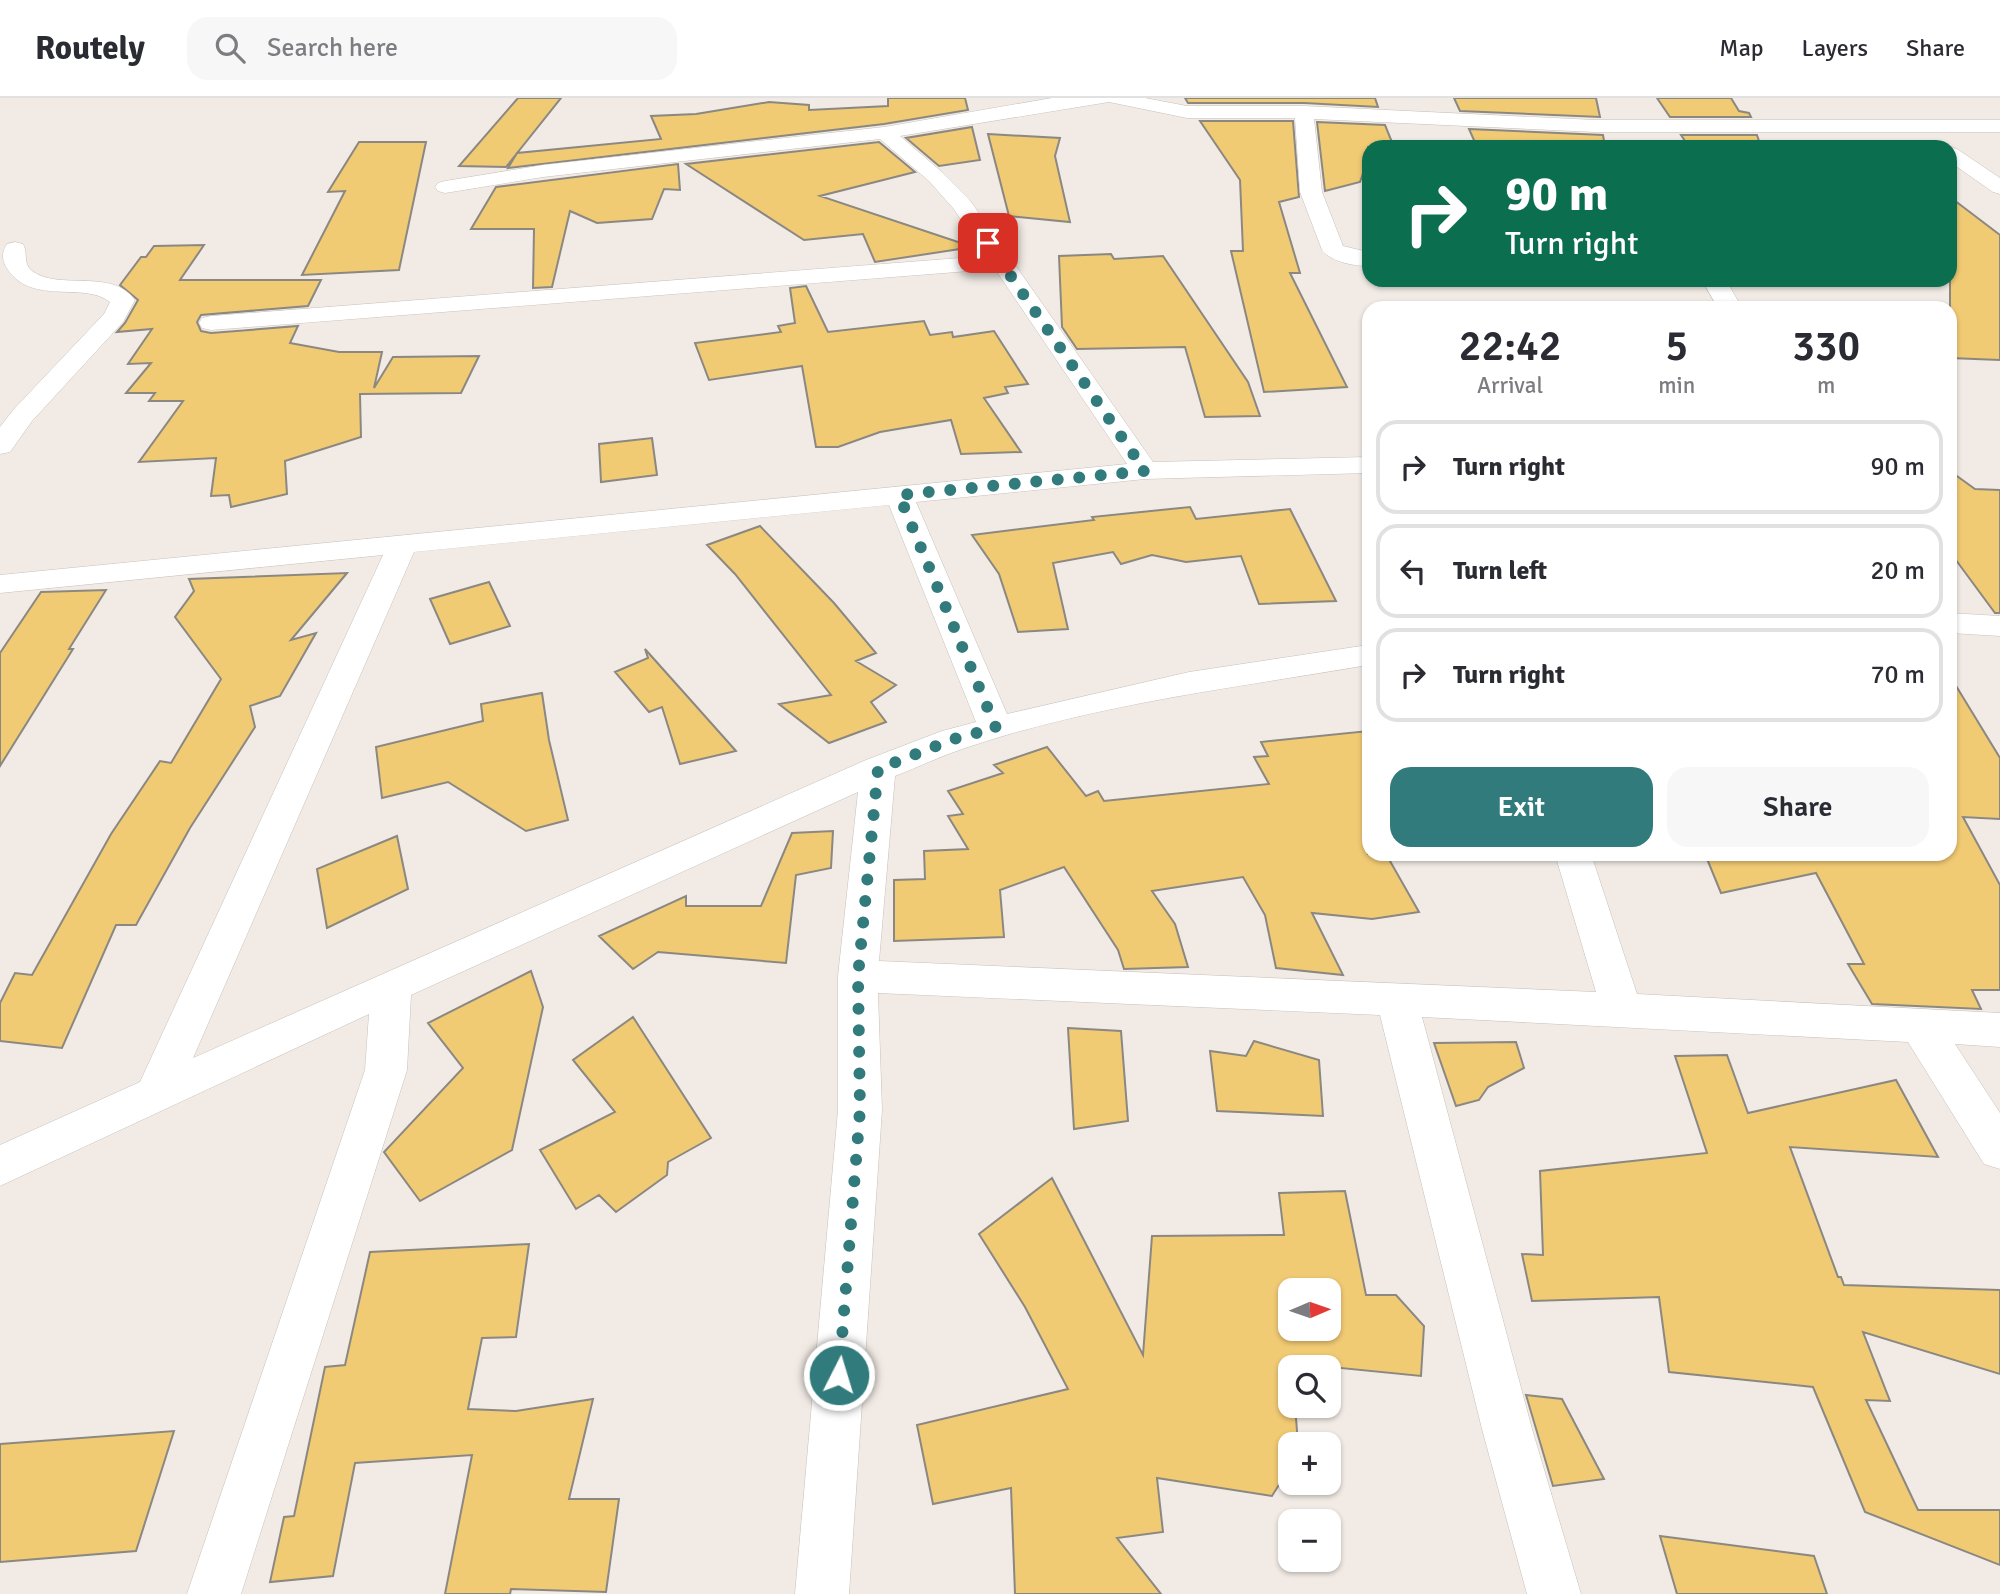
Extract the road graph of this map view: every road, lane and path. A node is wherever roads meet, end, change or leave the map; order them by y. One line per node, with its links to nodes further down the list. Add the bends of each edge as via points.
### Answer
1 (1102, 98): 8 (street)
2 (1116, 98): 3 (street)
3 (1125, 98): 4 (street, via 1187,112)
4 (1304, 113): 6 (street); 15 (street, via 1311,192 1333,250)
5 (1915, 125): 6 (street); 7 (street); 10 (street)
6 (1628, 126): 9 (street)
7 (2000, 126)
8 (884, 133): 12 (street, via 543,171); 16 (street, via 961,204)
9 (1636, 140)
10 (1933, 140)
11 (1957, 158): 13 (street)
12 (445, 187)
13 (2000, 188)
14 (15, 249): 18 (street, via 16,266 23,274 73,288 113,291 123,300 114,317)
15 (1362, 259)
16 (1001, 262): 17 (street); 20 (street)
17 (211, 323)
18 (0, 446)
19 (1362, 466): 20 (street)
20 (1145, 471): 21 (street)
21 (899, 495): 22 (street); 27 (street)
22 (403, 544): 23 (street); 36 (street)
23 (0, 584)
24 (1957, 623): 25 (street)
25 (2000, 626)
26 (1362, 656): 27 (street, via 1189,683)
27 (996, 728): 28 (street)
28 (878, 769): 30 (street); 31 (street)
29 (1575, 861): 33 (street)
30 (858, 976): 32 (street); 40 (street, via 860,1110)
31 (391, 986): 36 (street); 39 (street, via 386,1070)
32 (1397, 1001): 33 (street); 41 (street)
33 (1622, 1010): 34 (street)
34 (1921, 1027): 35 (street); 37 (street)
35 (2000, 1030)
36 (155, 1096): 38 (street)
37 (2000, 1150)
38 (0, 1166)
39 (214, 1594)
40 (822, 1594)
41 (1554, 1594)

